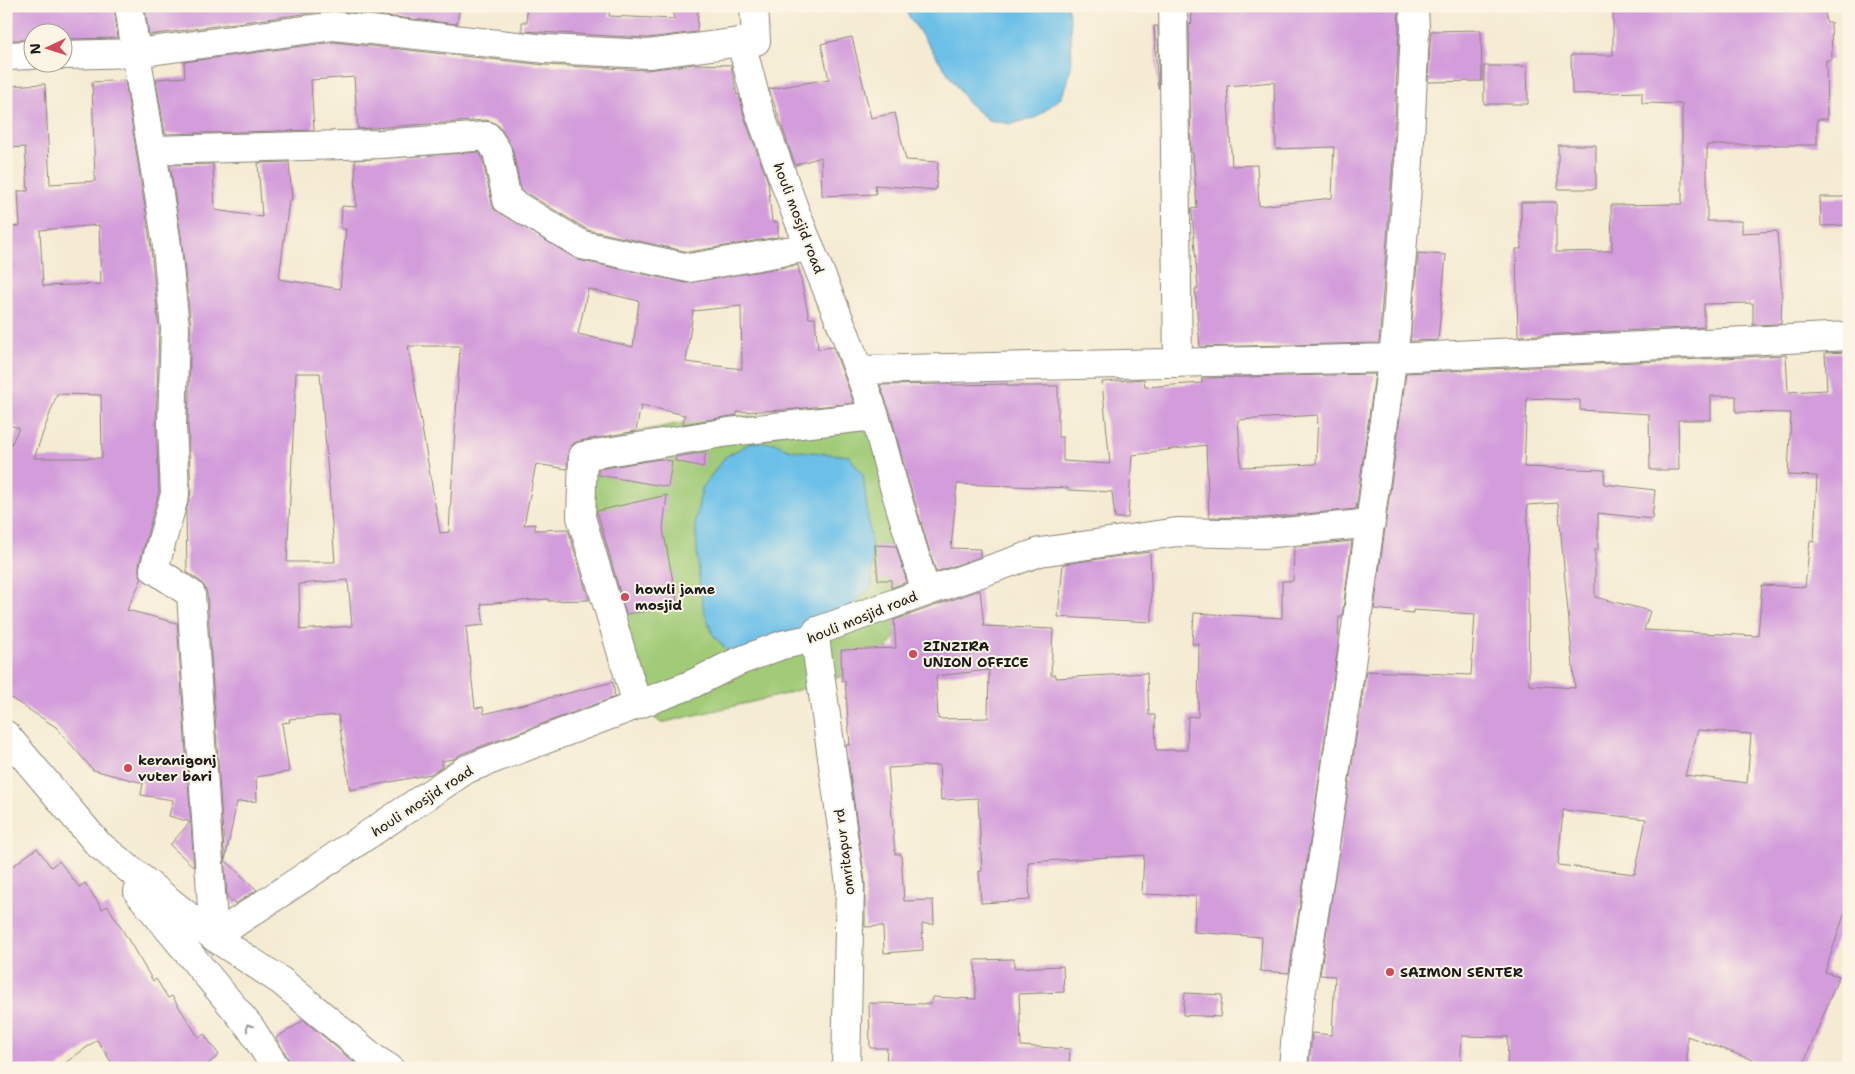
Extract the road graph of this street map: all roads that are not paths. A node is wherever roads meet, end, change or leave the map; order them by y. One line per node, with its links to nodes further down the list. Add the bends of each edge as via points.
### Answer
1 (129, 6): 6 (street)
2 (754, 6): 5 (street, via 756,41)
3 (1173, 6): 14 (street)
4 (1414, 6): 13 (street, via 1409,161)
5 (741, 42): 6 (street, via 648,54 546,49 334,26); 11 (street, houli mosjid road, via 759,111)
6 (136, 52): 7 (street); 10 (street)
7 (72, 54)
8 (22, 55): 9 (street)
9 (6, 56)
10 (152, 150): 11 (street, via 382,144 487,136 498,151 507,200 582,245 689,268); 23 (street, via 166,238 175,328 172,425 175,494 154,569 191,594)
11 (810, 247): 15 (street, houli mosjid road)
12 (1849, 336): 13 (street)
13 (1392, 358): 14 (street); 17 (street)
14 (1178, 363): 15 (street)
15 (859, 370): 16 (street, houli mosjid road)
16 (875, 416): 18 (street, houli mosjid road); 20 (street, via 729,432 583,456 581,517)
17 (1371, 523): 18 (street, via 1264,534 1177,532 1040,552); 27 (street, via 1297,1021)
18 (926, 592): 19 (street, houli mosjid road, via 817,632)
19 (815, 638): 20 (street, houli mosjid road, via 782,645); 26 (street, omritapur rd, via 850,884)
20 (637, 704): 23 (street, houli mosjid road, via 467,769)
21 (7, 736): 22 (street)
22 (98, 844): 23 (street); 25 (street, one-way to 22, via 250,1028)
23 (214, 937): 24 (street, via 281,981)
24 (383, 1065)
25 (276, 1068)
26 (846, 1068)
27 (1293, 1068)

